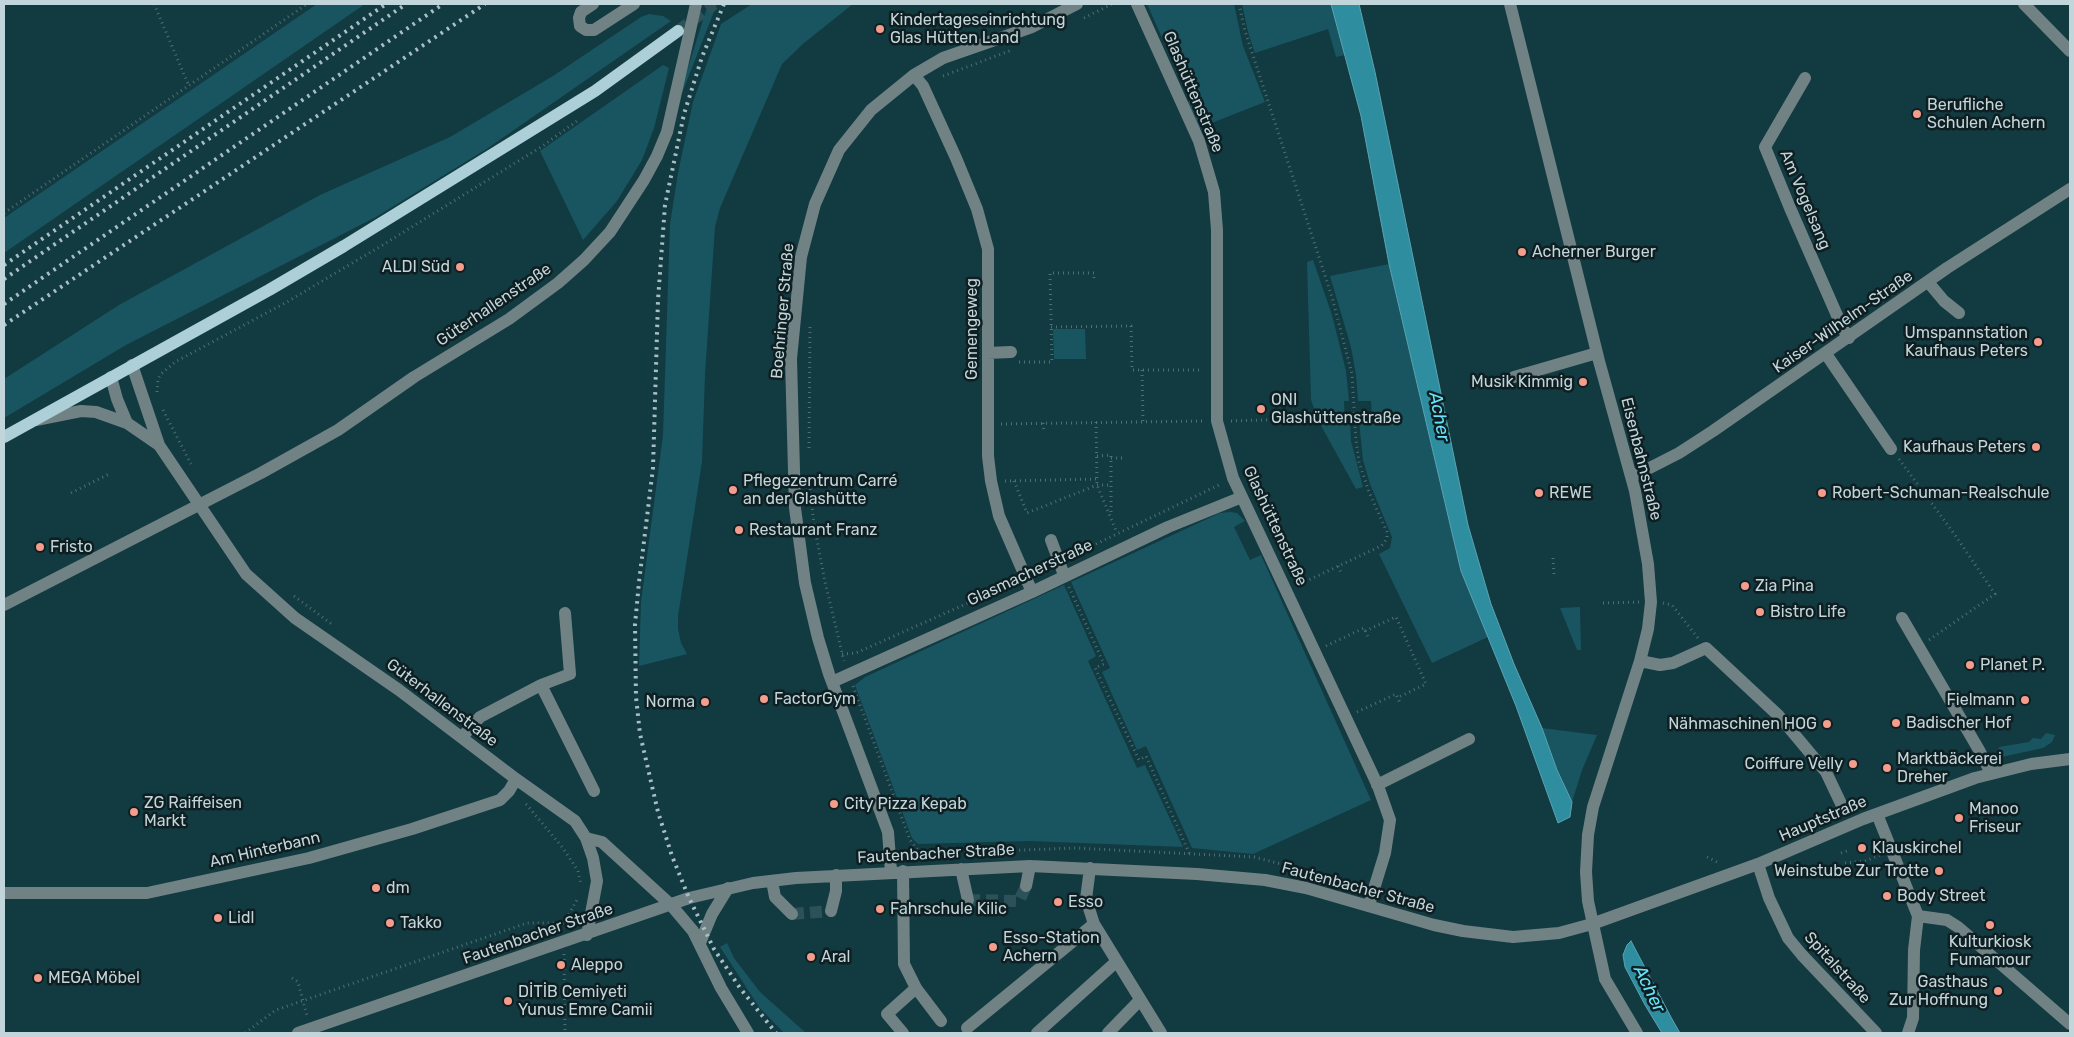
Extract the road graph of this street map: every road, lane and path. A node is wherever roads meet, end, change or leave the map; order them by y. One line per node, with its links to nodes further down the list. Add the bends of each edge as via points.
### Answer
1 (154, 4): 18 (path)
2 (308, 4): 18 (path)
3 (593, 4): 4 (street, via 581,12 579,18 580,26 586,30 594,30)
4 (634, 4)
5 (696, 4): 67 (street, Güterhallenstraße, via 667,132 657,156 610,232 584,260 558,284 508,319 414,377 338,430)
6 (1077, 4): 16 (street, Boehringer Straße, via 1032,27 943,58)
7 (1112, 4): 12 (path)
8 (1137, 4): 35 (street, Glashüttenstraße, via 1199,141 1214,192 1217,230)
9 (1239, 4): 40 (path, via 1332,297 1352,374)
10 (1510, 4): 30 (street, Eisenbahnstraße)
11 (2024, 4): 15 (street)
12 (1080, 19)
13 (678, 31): 33 (main road, via 595,91 344,246)
14 (1015, 49): 19 (path)
15 (2070, 51)
16 (914, 75): 19 (street, Gemengeweg); 90 (street, Boehringer Straße, via 871,110 839,150 815,204 801,257 791,359 795,508 805,583)
17 (1806, 78): 28 (street, Am Vogelsang, via 1765,147)
18 (189, 86): 22 (path)
19 (923, 86): 29 (street, Gemengeweg, via 977,209 988,249)
20 (581, 118): 38 (path, via 541,147 338,272 175,362 158,379)
21 (2070, 189): 24 (street, Kaiser-Wilhelm-Straße)
22 (4, 213)
23 (1094, 278): 27 (path, via 1094,273 1050,273)
24 (1928, 282): 25 (street); 28 (street, Kaiser-Wilhelm-Straße)
25 (1959, 313)
26 (810, 314): 53 (path)
27 (1051, 326): 32 (path, via 1052,362); 34 (path, via 1131,326 1132,370)
28 (1848, 338): 31 (street, Kaiser-Wilhelm-Straße)
29 (988, 353): 32 (street); 47 (street, Gemengeweg)
30 (1597, 353): 37 (street); 58 (street, Eisenbahnstraße)
31 (1826, 354): 51 (street); 58 (street, Kaiser-Wilhelm-Straße, via 1717,436)
32 (1013, 357)
33 (132, 365): 36 (main road); 50 (street, Güterhallenstraße)
34 (1142, 370): 35 (path); 42 (path)
35 (1216, 370): 43 (street, Glashüttenstraße)
36 (111, 377): 41 (main road); 44 (street)
37 (1514, 377)
38 (160, 400)
39 (163, 409): 56 (path)
40 (1356, 417): 43 (path); 72 (path, via 1359,462 1387,539 1381,546)
41 (32, 421): 44 (street, Güterhallenstraße, via 81,411 96,412); 49 (main road)
42 (1143, 421): 43 (path); 45 (path)
43 (1217, 421): 66 (street, Glashüttenstraße, via 1233,478)
44 (127, 422): 50 (street, Güterhallenstraße)
45 (1096, 422): 46 (path); 52 (path)
46 (1043, 423): 47 (path); 48 (path)
47 (988, 425): 77 (street, Gemengeweg, via 991,481 999,516)
48 (1044, 432)
49 (4, 437)
50 (159, 445): 67 (street, Güterhallenstraße)
51 (1891, 449): 85 (path, via 1995,594)
52 (1097, 456): 54 (path, via 1111,455); 59 (path)
53 (809, 458)
54 (1111, 458): 55 (path); 63 (path)
55 (1122, 458)
56 (192, 466)
57 (109, 474): 65 (path)
58 (1632, 477): 78 (street, Eisenbahnstraße, via 1648,564)
59 (1097, 479): 60 (path); 62 (path)
60 (1014, 480): 61 (path); 62 (path, via 1027,513)
61 (1008, 481)
62 (1097, 485): 63 (path); 68 (path)
63 (1111, 485): 68 (path)
64 (810, 486): 89 (path, via 825,582)
65 (71, 493)
66 (1242, 497): 73 (street, Glasmacherstraße); 76 (street, Glashüttenstraße)
67 (201, 504): 80 (street, Güterhallenstraße); 95 (street, Güterhallenstraße, via 246,574 296,618)
68 (1111, 517): 69 (path)
69 (1118, 533)
70 (1051, 540): 73 (street)
71 (1553, 558): 75 (path)
72 (1338, 566): 74 (path); 76 (path)
73 (1064, 575): 77 (street, Glasmacherstraße); 110 (path, via 1104,664 1095,668 1139,760 1146,756)
74 (1342, 576)
75 (1554, 576)
76 (1286, 590): 87 (street, Glashüttenstraße)
77 (1032, 592): 89 (street, Glasmacherstraße)
78 (1651, 602): 79 (path); 86 (path, via 1672,605); 88 (street, Eisenbahnstraße)
79 (1604, 603)
80 (4, 605)
81 (565, 613): 91 (street, via 570,674)
82 (1902, 618): 85 (street)
83 (1365, 631): 84 (path); 87 (path, via 1364,628); 92 (path, via 1396,617 1426,684)
84 (1368, 638)
85 (1918, 647): 98 (street)
86 (1706, 648): 88 (street, via 1666,664); 103 (street, via 1779,716 1826,772)
87 (1314, 651): 94 (street, Glashüttenstraße)
88 (1640, 661): 131 (street, Eisenbahnstraße, via 1597,791 1588,835 1586,872)
89 (848, 674): 90 (street, Glasmacherstraße); 109 (path, via 910,840)
90 (832, 682): 116 (street, Boehringer Straße, via 888,832)
91 (542, 685): 95 (street, via 480,717); 102 (street)
92 (1397, 698): 93 (path); 94 (path, via 1396,694)
93 (1400, 703)
94 (1345, 717): 100 (street, Glashüttenstraße)
95 (462, 737): 99 (street, Güterhallenstraße)
96 (1469, 739): 100 (street)
97 (2070, 759): 98 (street, Hauptstraße)
98 (1991, 773): 104 (street, Hauptstraße)
99 (516, 779): 101 (street, Am Hinterbann); 105 (street, Güterhallenstraße, via 575,821)
100 (1377, 785): 124 (street, Glashüttenstraße, via 1390,820 1386,853)
101 (509, 791): 121 (street, Am Hinterbann, via 500,800 412,829 309,858 147,893); 129 (path, via 525,803 578,871 581,885 578,901)
102 (594, 792)
103 (1844, 810)
104 (1876, 814): 107 (street); 112 (street, Hauptstraße)
105 (586, 838): 123 (street, Güterhallenstraße, via 602,842); 128 (street, Güterhallenstraße, via 598,881)
106 (1847, 851): 108 (path)
107 (1891, 851): 111 (path, via 1866,861); 127 (street)
108 (1841, 853)
109 (922, 854)
110 (1190, 855)
111 (1845, 863)
112 (1758, 864): 131 (street, Hauptstraße); 153 (street, Spitalstraße, via 1769,898 1788,938)
113 (1030, 866): 114 (street, Fautenbacher Straße); 115 (street, Fautenbacher Straße); 119 (street)
114 (1090, 868): 124 (street, Fautenbacher Straße, via 1265,880); 130 (street, via 1086,899)
115 (961, 869): 116 (street, Fautenbacher Straße); 122 (street)
116 (897, 872): 117 (street, Fautenbacher Straße); 137 (street, Boehringer Straße, via 904,964)
117 (836, 875): 118 (street, Fautenbacher Straße); 125 (street)
118 (772, 881): 120 (street, Fautenbacher Straße); 126 (street, via 774,897)
119 (1026, 886)
120 (728, 888): 123 (street, Fautenbacher Straße); 134 (street)
121 (4, 893)
122 (968, 900)
123 (671, 905): 132 (street, Fautenbacher Straße); 134 (street, Güterhallenstraße)
124 (1369, 905): 131 (street, Fautenbacher Straße, via 1463,931 1513,937 1559,933)
125 (831, 911)
126 (792, 914)
127 (1918, 916): 141 (street, via 1953,923); 154 (street, via 1913,1018)
128 (591, 918): 129 (path); 132 (street, Güterhallenstraße)
129 (564, 923): 139 (path, via 527,923)
130 (1094, 924): 135 (street); 142 (street)
131 (1592, 924): 152 (street, Eisenbahnstraße, via 1605,979)
132 (587, 935): 133 (street, Fautenbacher Straße)
133 (562, 943): 143 (street, Fautenbacher Straße); 146 (path)
134 (700, 943): 147 (street, Güterhallenstraße, via 721,988)
135 (1116, 962): 138 (street); 149 (street)
136 (292, 978): 139 (path, via 298,982)
137 (916, 988): 140 (street, Boehringer Straße); 148 (street, via 887,1014)
138 (1140, 1000): 150 (street); 151 (street)
139 (303, 1001): 143 (path); 144 (path, via 276,1010)
140 (941, 1021)
141 (2070, 1024)
142 (967, 1028)
143 (311, 1030): 145 (street, Fautenbacher Straße)
144 (245, 1033)
145 (298, 1033)
146 (565, 1033)
147 (748, 1033)
148 (903, 1033)
149 (1037, 1033)
150 (1108, 1033)
151 (1161, 1033)
152 (1637, 1033)
153 (1876, 1033)
154 (1908, 1033)

